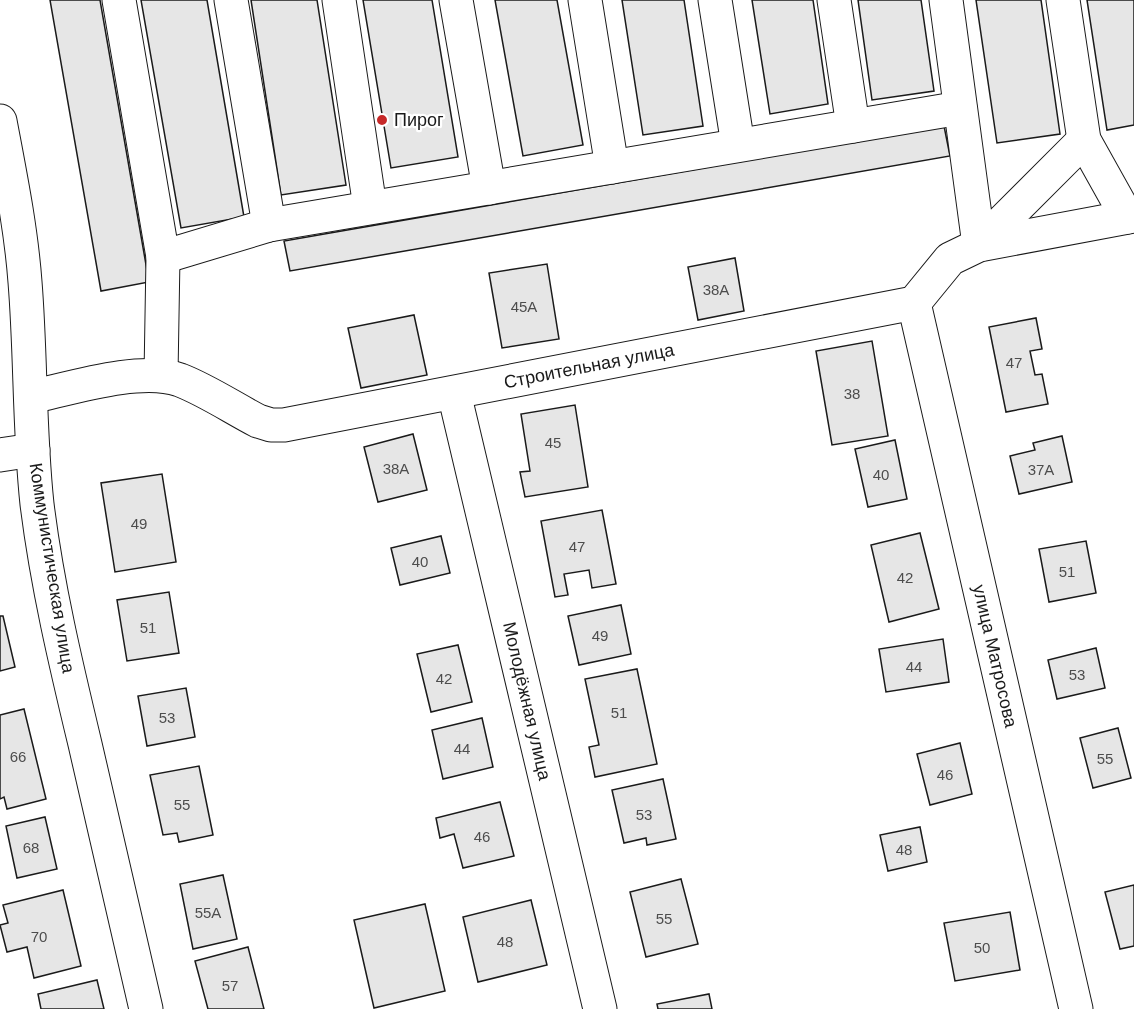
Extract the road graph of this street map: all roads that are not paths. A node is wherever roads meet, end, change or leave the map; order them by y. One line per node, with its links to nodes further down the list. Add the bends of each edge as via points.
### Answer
1 (119, 0): 21 (street)
2 (231, 0): 19 (street)
3 (339, 0): 17 (street)
4 (456, 0): 16 (street)
5 (585, 0): 15 (street)
6 (716, 0): 14 (street)
7 (834, 0): 12 (street)
8 (946, 0): 10 (street)
9 (1063, 0): 13 (street)
10 (960, 108): 12 (street); 20 (street)
11 (0, 121): 25 (street, Коммунистическая улица, via 25,279)
12 (853, 126): 14 (street)
13 (1084, 140): 18 (street); 20 (street)
14 (738, 145): 15 (street)
15 (612, 167): 16 (street)
16 (489, 188): 17 (street)
17 (370, 207): 19 (street)
18 (1130, 217): 20 (street)
19 (269, 225): 21 (street)
20 (979, 245): 22 (street, via 950,259)
21 (163, 257): 23 (street)
22 (914, 303): 24 (street, Строительная улица); 30 (street, улица Матросова)
23 (161, 375): 24 (street, Строительная улица, via 180,380 272,425); 25 (street, Строительная улица, via 138,374)
24 (454, 393): 29 (street, Молодёжная улица)
25 (31, 397): 26 (street, Коммунистическая улица)
26 (33, 450): 27 (street); 28 (street, Коммунистическая улица, via 39,516 65,661)
27 (0, 455)
28 (146, 1009)
29 (600, 1009)
30 (1076, 1009)

